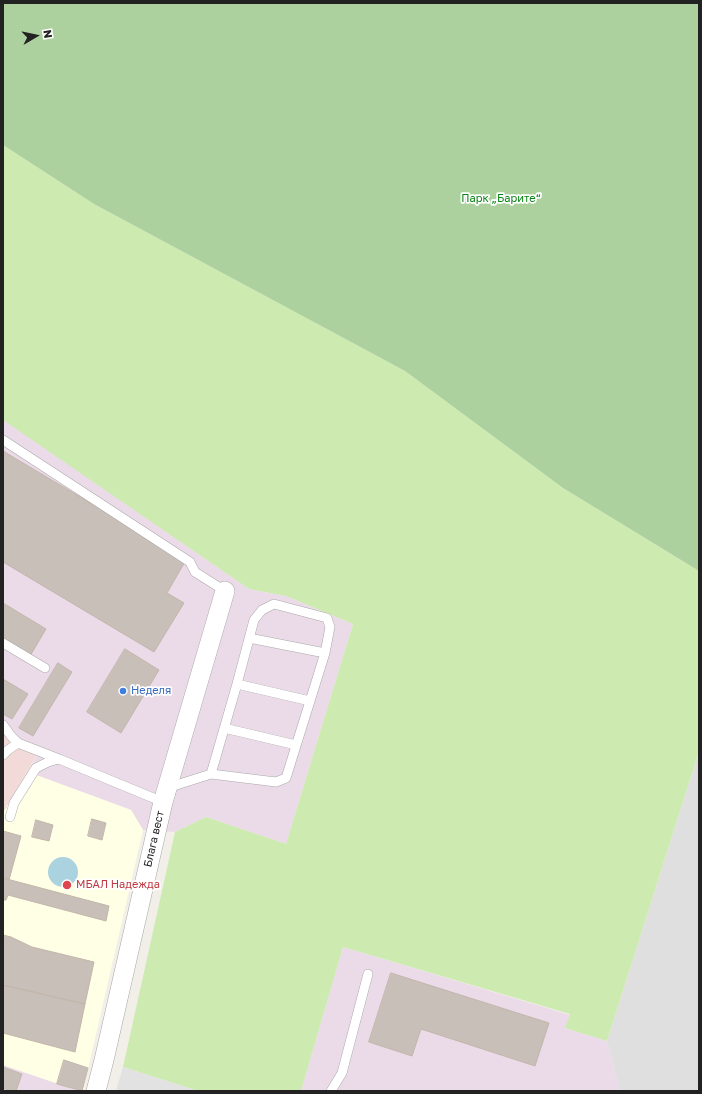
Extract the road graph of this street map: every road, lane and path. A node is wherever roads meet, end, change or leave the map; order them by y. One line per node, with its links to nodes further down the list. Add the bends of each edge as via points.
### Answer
1 (3, 440): 2 (lane, via 190,562 194,572)
2 (225, 591): 16 (street, Блага вест)
3 (249, 638): 5 (lane); 5 (lane, via 254,620 262,610 274,604 327,618 330,627); 7 (lane)
4 (3, 643): 6 (lane)
5 (325, 653): 8 (lane)
6 (45, 668)
7 (237, 684): 8 (lane); 10 (lane)
8 (310, 702): 12 (lane)
9 (3, 725): 11 (lane)
10 (224, 728): 12 (lane); 15 (lane)
11 (18, 743): 13 (lane); 14 (lane)
12 (296, 745): 15 (lane, via 286,778 276,782)
13 (3, 755)
14 (59, 759): 16 (lane); 17 (lane, via 36,768 14,803)
15 (211, 774): 16 (lane)
16 (165, 795): 19 (street, Блага вест)
17 (10, 817)
18 (368, 974): 20 (lane, via 342,1073)
19 (96, 1091)
20 (331, 1091)

